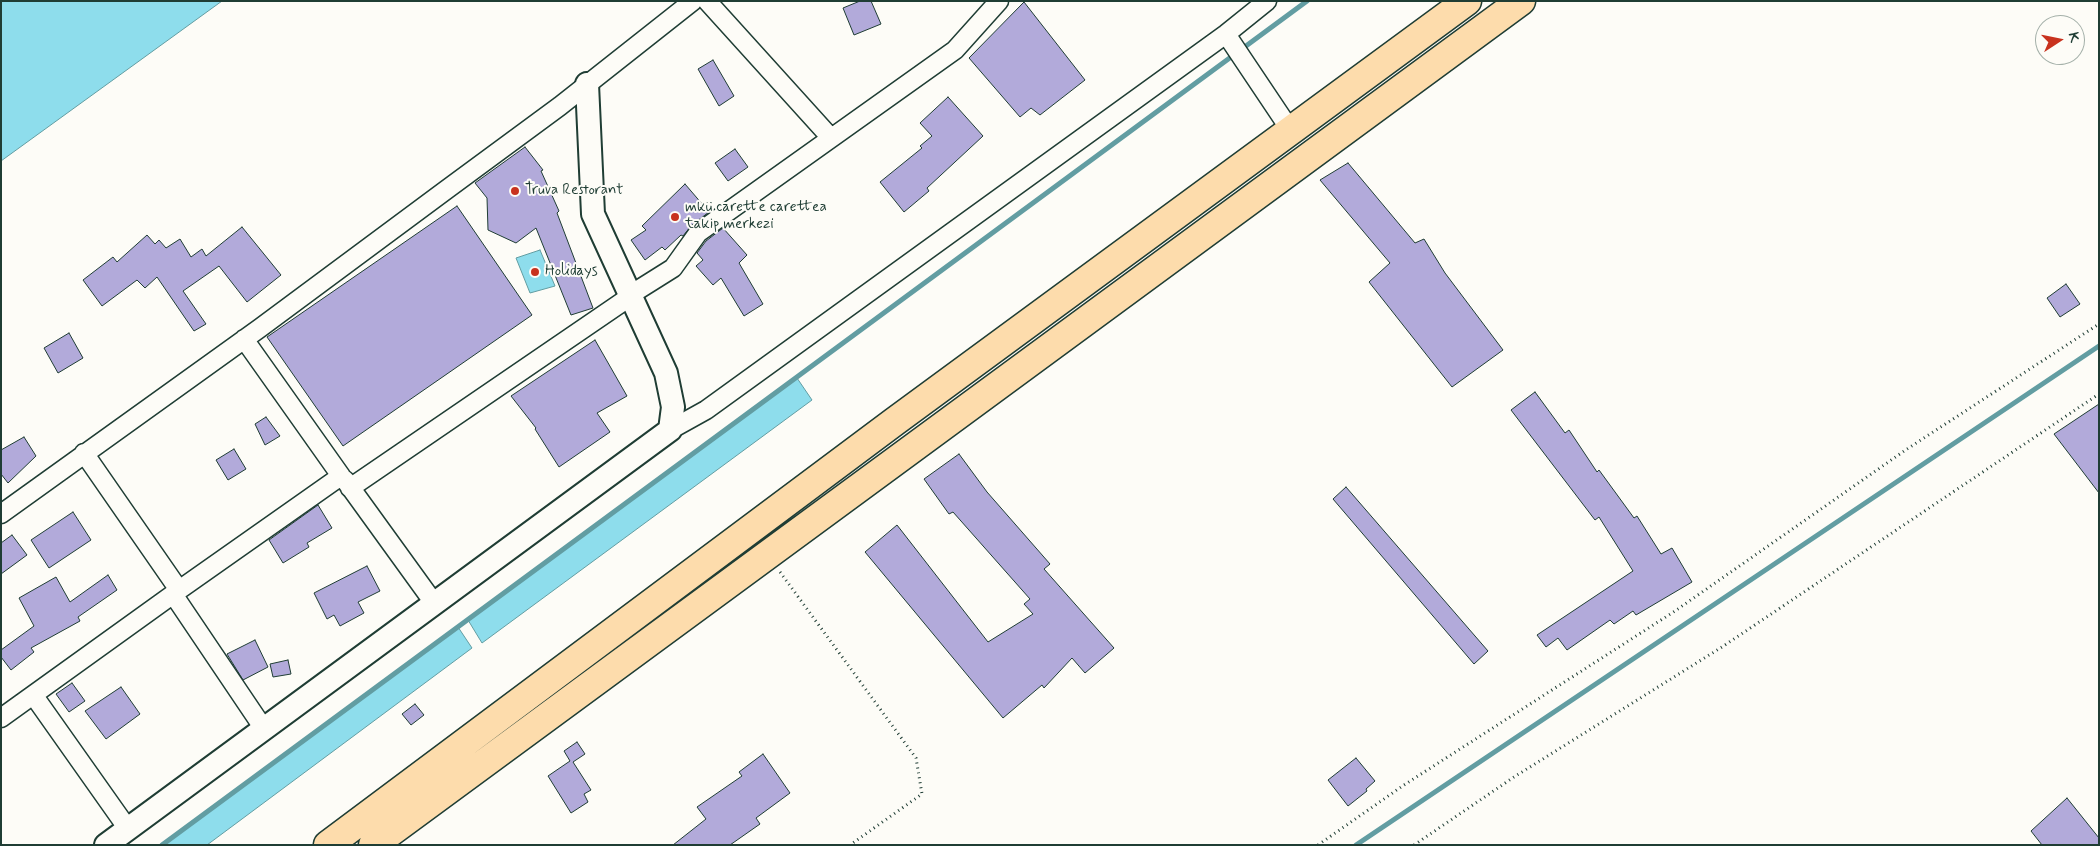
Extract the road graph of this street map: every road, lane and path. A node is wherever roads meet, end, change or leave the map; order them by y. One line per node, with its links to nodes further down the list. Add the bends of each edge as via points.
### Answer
1 (693, 1): 8 (street)
2 (707, 1): 10 (street)
3 (999, 1): 10 (street, via 955,50)
4 (1267, 1): 7 (street)
5 (1467, 1): 9 (main road)
6 (1521, 1): 19 (main road)
7 (1226, 34): 9 (street); 15 (street, via 706,410)
8 (587, 84): 11 (street, via 593,214); 13 (street)
9 (1290, 131): 27 (main road)
10 (831, 138): 11 (street, via 698,233 673,268)
11 (631, 295): 15 (street, via 666,373 673,407); 17 (street)
12 (2099, 324): 30 (path, via 1907,449 1675,611 1404,785)
13 (244, 339): 16 (street); 17 (street)
14 (2099, 394): 31 (path, via 1722,646 1514,777)
15 (670, 430): 21 (street)
16 (84, 453): 18 (street); 20 (street)
17 (346, 482): 20 (street); 21 (street)
18 (1, 514)
19 (768, 555): 28 (main road); 29 (path, via 916,758 922,794)
20 (176, 592): 22 (street); 24 (street)
21 (434, 603): 24 (street)
22 (34, 696): 23 (street); 25 (street)
23 (1, 718)
24 (264, 729): 25 (street)
25 (128, 829): 26 (street)
26 (106, 845)
27 (328, 845)
28 (373, 845)
29 (850, 845)
30 (1318, 845)
31 (1414, 845)

